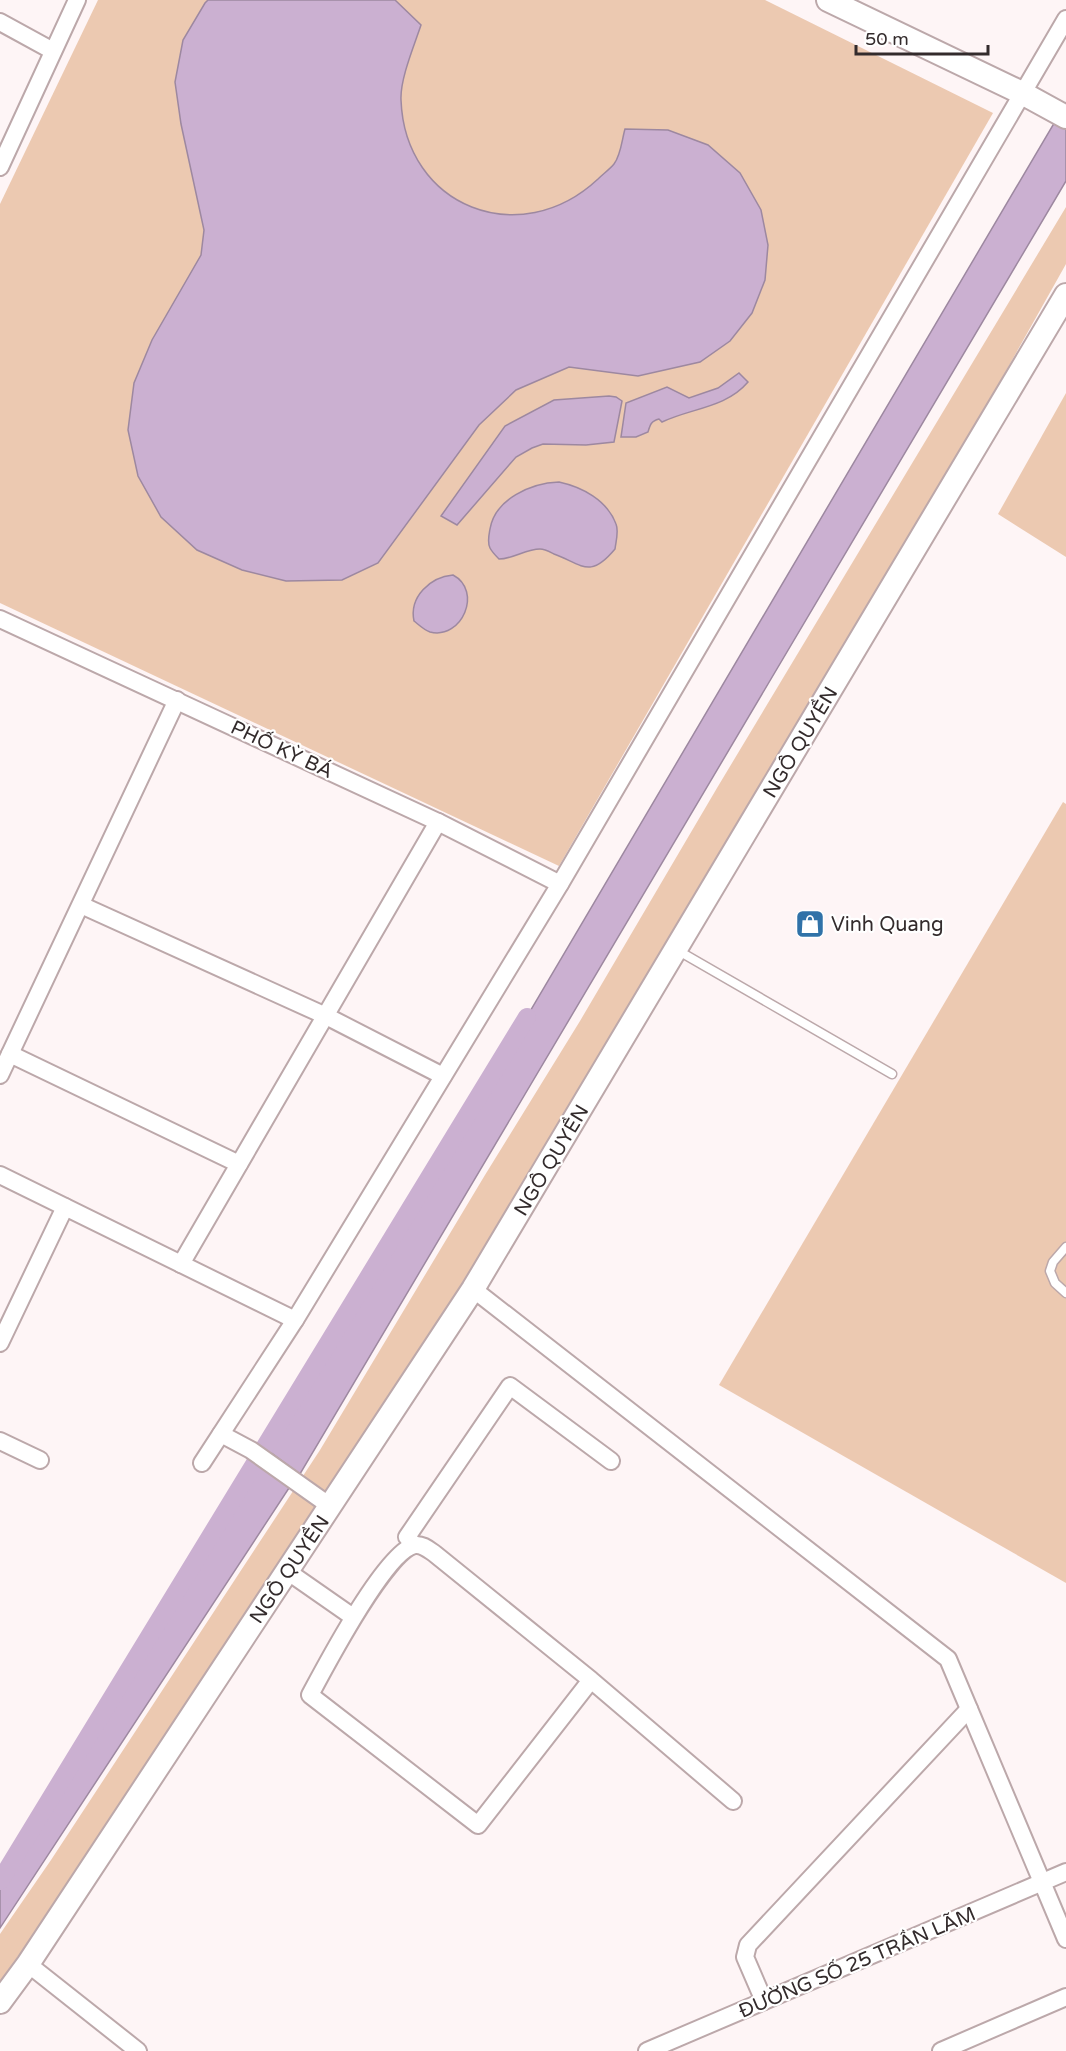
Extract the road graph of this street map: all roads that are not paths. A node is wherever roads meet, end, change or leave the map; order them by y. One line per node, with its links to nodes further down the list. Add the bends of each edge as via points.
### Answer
1 (77, 0): 5 (street)
2 (828, 0): 6 (street)
3 (1066, 19): 6 (street)
4 (0, 22): 5 (street)
5 (53, 51): 8 (street)
6 (1022, 93): 7 (street); 13 (street)
7 (1058, 112)
8 (0, 167)
9 (1066, 296): 15 (street, NGÔ QUYỀN)
10 (0, 620): 11 (street, PHỐ KỲ BÁ)
11 (177, 700): 12 (street, PHỐ KỲ BÁ); 14 (street)
12 (438, 822): 13 (street, PHỐ KỲ BÁ); 16 (street)
13 (560, 884): 20 (street)
14 (81, 905): 16 (street); 17 (street)
15 (676, 949): 18 (lane); 26 (street, NGÔ QUYỀN)
16 (326, 1016): 20 (street); 21 (street)
17 (10, 1054): 19 (street); 21 (street)
18 (892, 1074)
19 (0, 1075)
20 (443, 1076): 28 (street)
21 (239, 1164): 25 (street)
22 (0, 1176): 23 (street)
23 (65, 1207): 25 (street); 29 (street)
24 (1066, 1247): 27 (lane, via 1050,1271)
25 (181, 1264): 28 (street)
26 (473, 1289): 35 (street, NGÔ QUYỀN); 40 (street, via 948,1659)
27 (1066, 1293)
28 (295, 1320): 30 (street)
29 (0, 1343)
30 (221, 1434): 34 (street); 35 (street, via 251,1450)
31 (0, 1441): 32 (street)
32 (40, 1460)
33 (611, 1461): 36 (street, via 510,1386 406,1537)
34 (202, 1463)
35 (330, 1506): 37 (street, NGÔ QUYỀN)
36 (414, 1545): 38 (street, via 399,1554); 39 (street, via 424,1546 435,1554)
37 (287, 1571): 38 (street); 45 (street, NGÔ QUYỀN)
38 (353, 1617): 39 (street, via 310,1695 477,1825)
39 (591, 1680): 41 (street)
40 (969, 1709): 43 (street); 47 (street, via 748,1945 745,1957)
41 (733, 1801)
42 (1066, 1872): 43 (street, ĐƯỜNG SỐ 25 TRẦN LÃM)
43 (1042, 1883): 44 (street); 47 (street, ĐƯỜNG SỐ 25 TRẦN LÃM)
44 (1066, 1939)
45 (28, 1964): 48 (street, NGÔ QUYỀN); 49 (street)
46 (1066, 1997): 51 (street)
47 (764, 2001): 50 (street, ĐƯỜNG SỐ 25 TRẦN LÃM)
48 (0, 2002)
49 (138, 2051)
50 (647, 2051)
51 (941, 2051)

